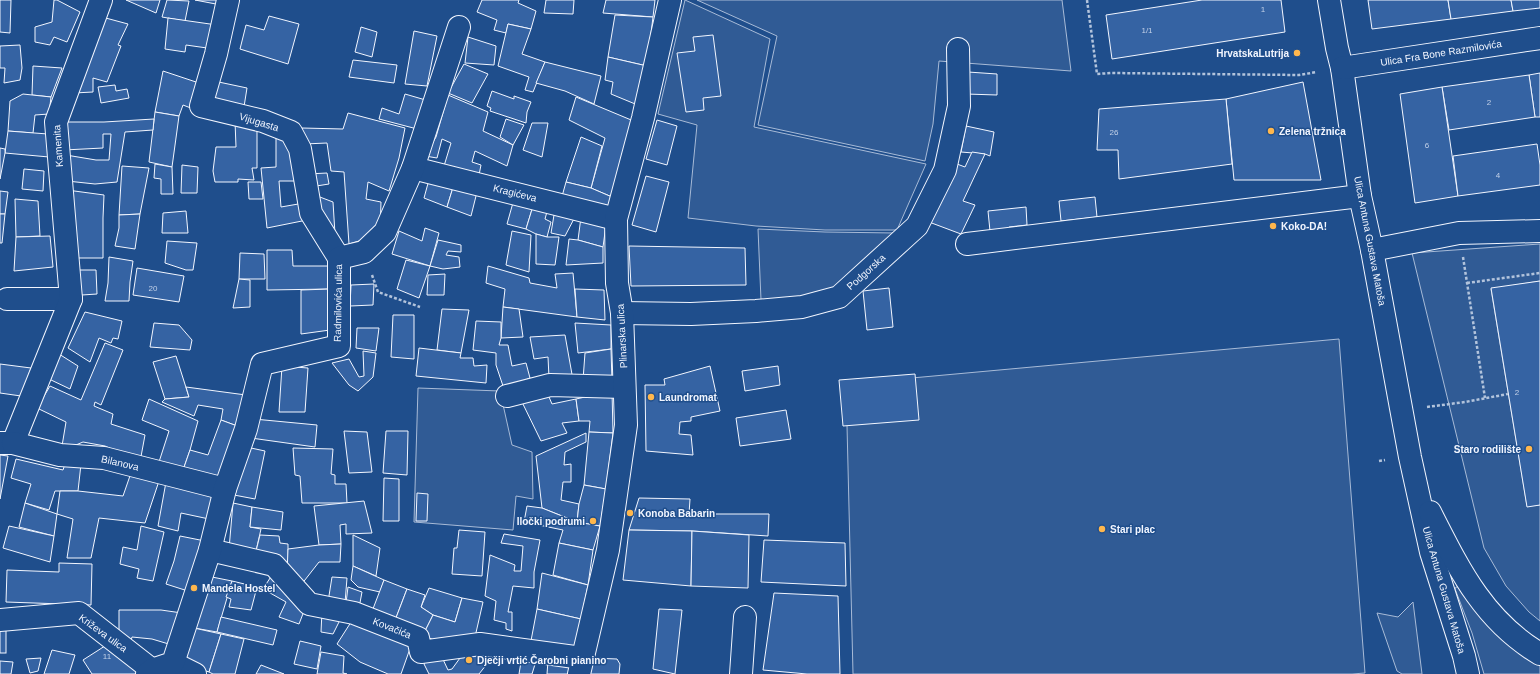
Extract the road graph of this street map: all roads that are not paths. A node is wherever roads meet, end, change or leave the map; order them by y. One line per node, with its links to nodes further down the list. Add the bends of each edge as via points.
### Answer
1 (228, 0): 15 (street, Vijugasta, via 201,106 263,121 291,132 300,149 311,213)
2 (670, 0): 11 (street, Plinarska ulica, via 643,118)
3 (1329, 0): 8 (street, Ulica Antuna Gustava Matoša)
4 (100, 3): 17 (street, Kamenita, via 56,122)
5 (459, 27): 9 (street)
6 (1540, 38): 8 (street, Ulica Fra Bone Razmilovića)
7 (958, 49): 18 (street, Podgorska, via 959,106 945,170 917,226 839,297 802,307 756,311 691,314)
8 (1342, 68): 10 (street, Ulica Antuna Gustava Matoša)
9 (413, 168): 11 (street, Kragićeva); 15 (street, Radmilovića ulica, via 385,232 364,252)
10 (1360, 196): 13 (street); 14 (street, Ulica Antuna Gustava Matoša)
11 (616, 219): 18 (street, Plinarska ulica, via 617,283)
12 (1540, 231): 14 (street, via 1459,234)
13 (967, 244)
14 (1372, 250): 22 (street, Ulica Antuna Gustava Matoša)
15 (339, 258): 23 (street, Radmilovića ulica, via 339,346 262,364 246,429)
16 (7, 299): 17 (street)
17 (72, 299): 21 (street, Kamenita)
18 (622, 312): 19 (street, Plinarska ulica)
19 (624, 387): 20 (street, via 550,385); 29 (street, Plinarska ulica, via 626,425 608,550)
20 (507, 396)
21 (7, 443): 23 (street, Bilanova, via 60,455 104,458)
22 (1415, 482): 27 (street, Ulica Antuna Gustava Matoša, via 1457,565 1482,603 1508,632); 33 (street, Ulica Antuna Gustava Matoša, via 1431,552)
23 (225, 489): 24 (street, Radmilovića ulica)
24 (210, 550): 28 (street, Radmilovića ulica); 29 (street, Kovačića, via 274,565 309,604 354,613 418,638 421,652 480,644)
25 (745, 617): 32 (street)
26 (0, 620): 30 (street, Križeva ulica, via 79,613)
27 (1540, 654)
28 (173, 663): 30 (street); 31 (street)
29 (580, 666)
30 (150, 672)
31 (195, 674)
32 (741, 674)
33 (1468, 674)

